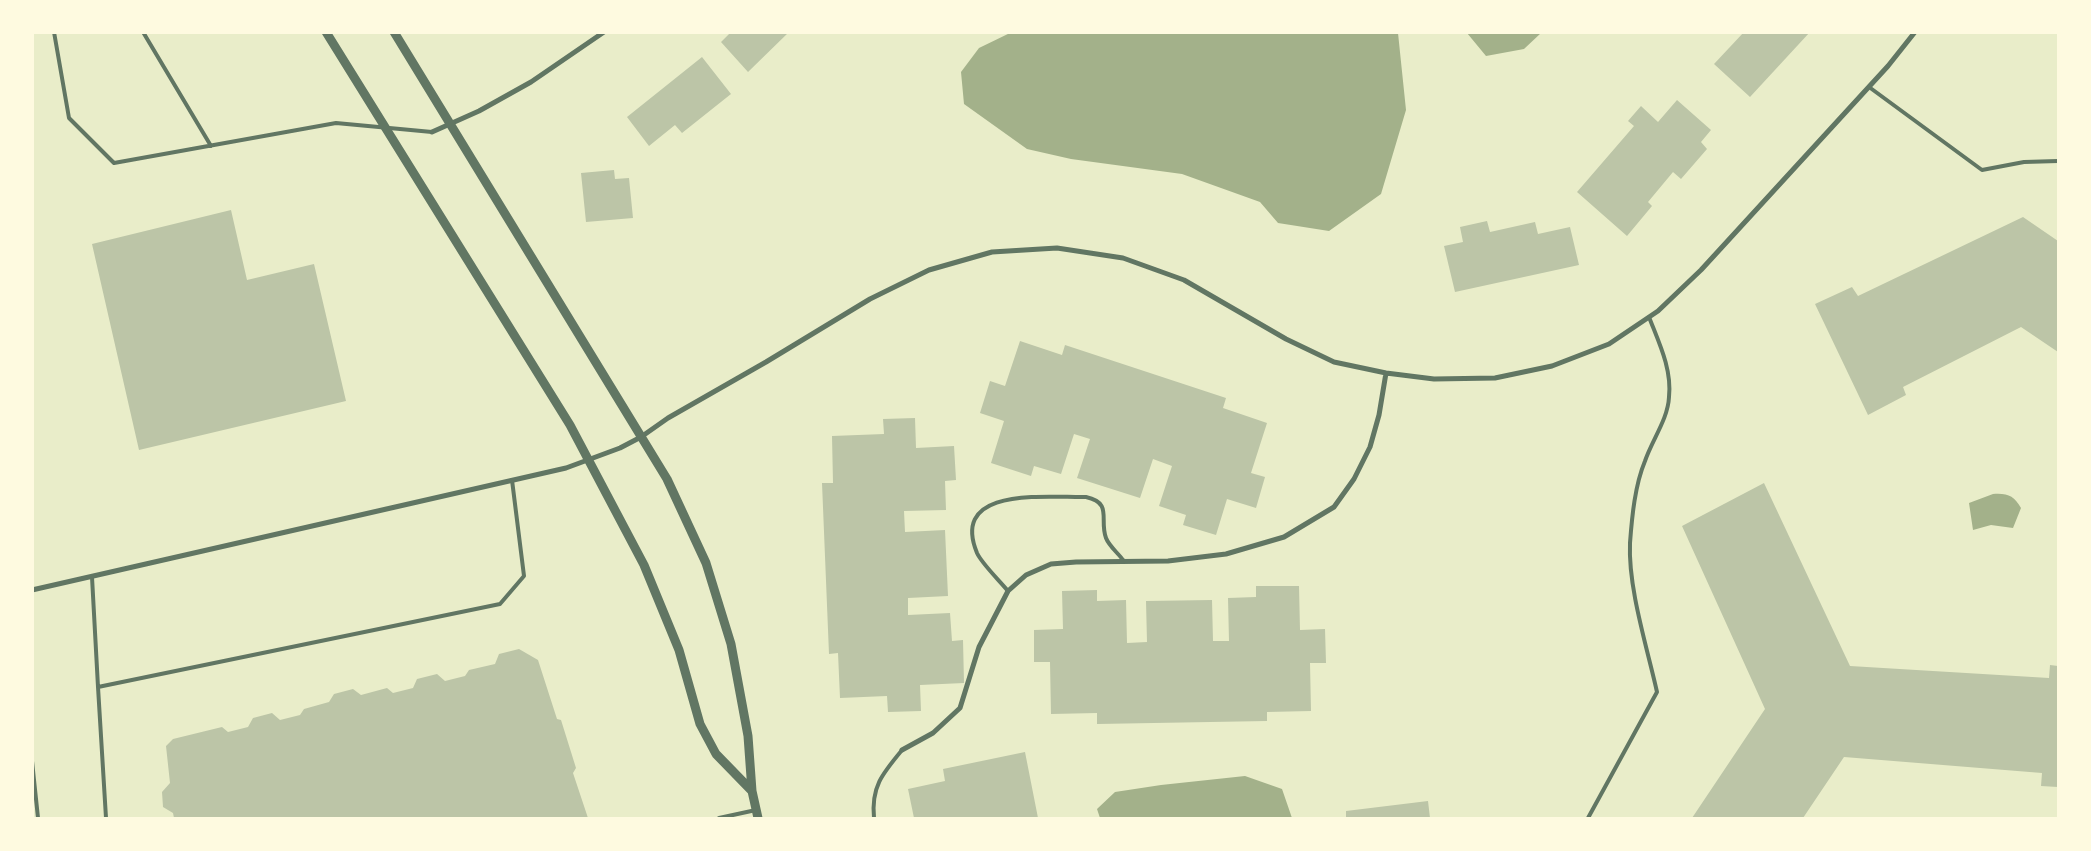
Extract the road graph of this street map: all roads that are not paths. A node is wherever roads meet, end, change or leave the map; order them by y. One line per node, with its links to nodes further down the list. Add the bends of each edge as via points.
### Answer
1 (54, 32): 11 (lane, via 69,118 114,163)
2 (143, 32): 11 (lane)
3 (326, 32): 9 (street)
4 (394, 32): 8 (street)
5 (604, 32): 8 (street, via 531,82)
6 (1915, 32): 7 (street)
7 (1869, 88): 12 (lane, via 1982,170 2024,162); 13 (street, via 1701,270)
8 (450, 124): 10 (street); 15 (street)
9 (386, 128): 10 (lane); 11 (lane, via 336,123); 16 (street)
10 (432, 132)
11 (211, 146)
12 (2058, 161)
13 (1649, 317): 14 (street, via 1609,344 1552,366 1495,378 1434,379); 31 (lane, via 1663,350 1669,377 1669,399 1644,462 1634,511 1630,574 1657,692)
14 (1386, 373): 15 (street, via 1334,362 1286,339 1184,280 1123,258 1057,248 992,252 929,270 870,299); 18 (street, via 1370,447 1354,480 1334,507 1284,537 1226,554 1168,560)
15 (641, 437): 16 (street); 25 (street, via 667,479 706,563 731,644 748,736)
16 (588, 459): 17 (street, via 566,468); 25 (street, via 644,565 680,650 700,724 716,754)
17 (512, 480): 19 (street); 22 (lane, via 524,576 500,604)
18 (1123, 560): 21 (street, via 1051,564 1026,575); 21 (lane, via 1106,539 1103,507 1096,500 1086,497 993,502 980,511 974,520 972,533 977,554)
19 (92, 577): 20 (street); 22 (lane)
20 (32, 590)
21 (1008, 591): 23 (street, via 979,647 960,708 933,733)
22 (98, 686): 28 (lane)
23 (902, 750): 30 (lane, via 876,786 872,801)
24 (32, 761): 27 (lane)
25 (752, 791): 26 (street)
26 (757, 814): 29 (lane)
27 (38, 818)
28 (106, 818)
29 (719, 818)
30 (874, 818)
31 (1588, 818)

